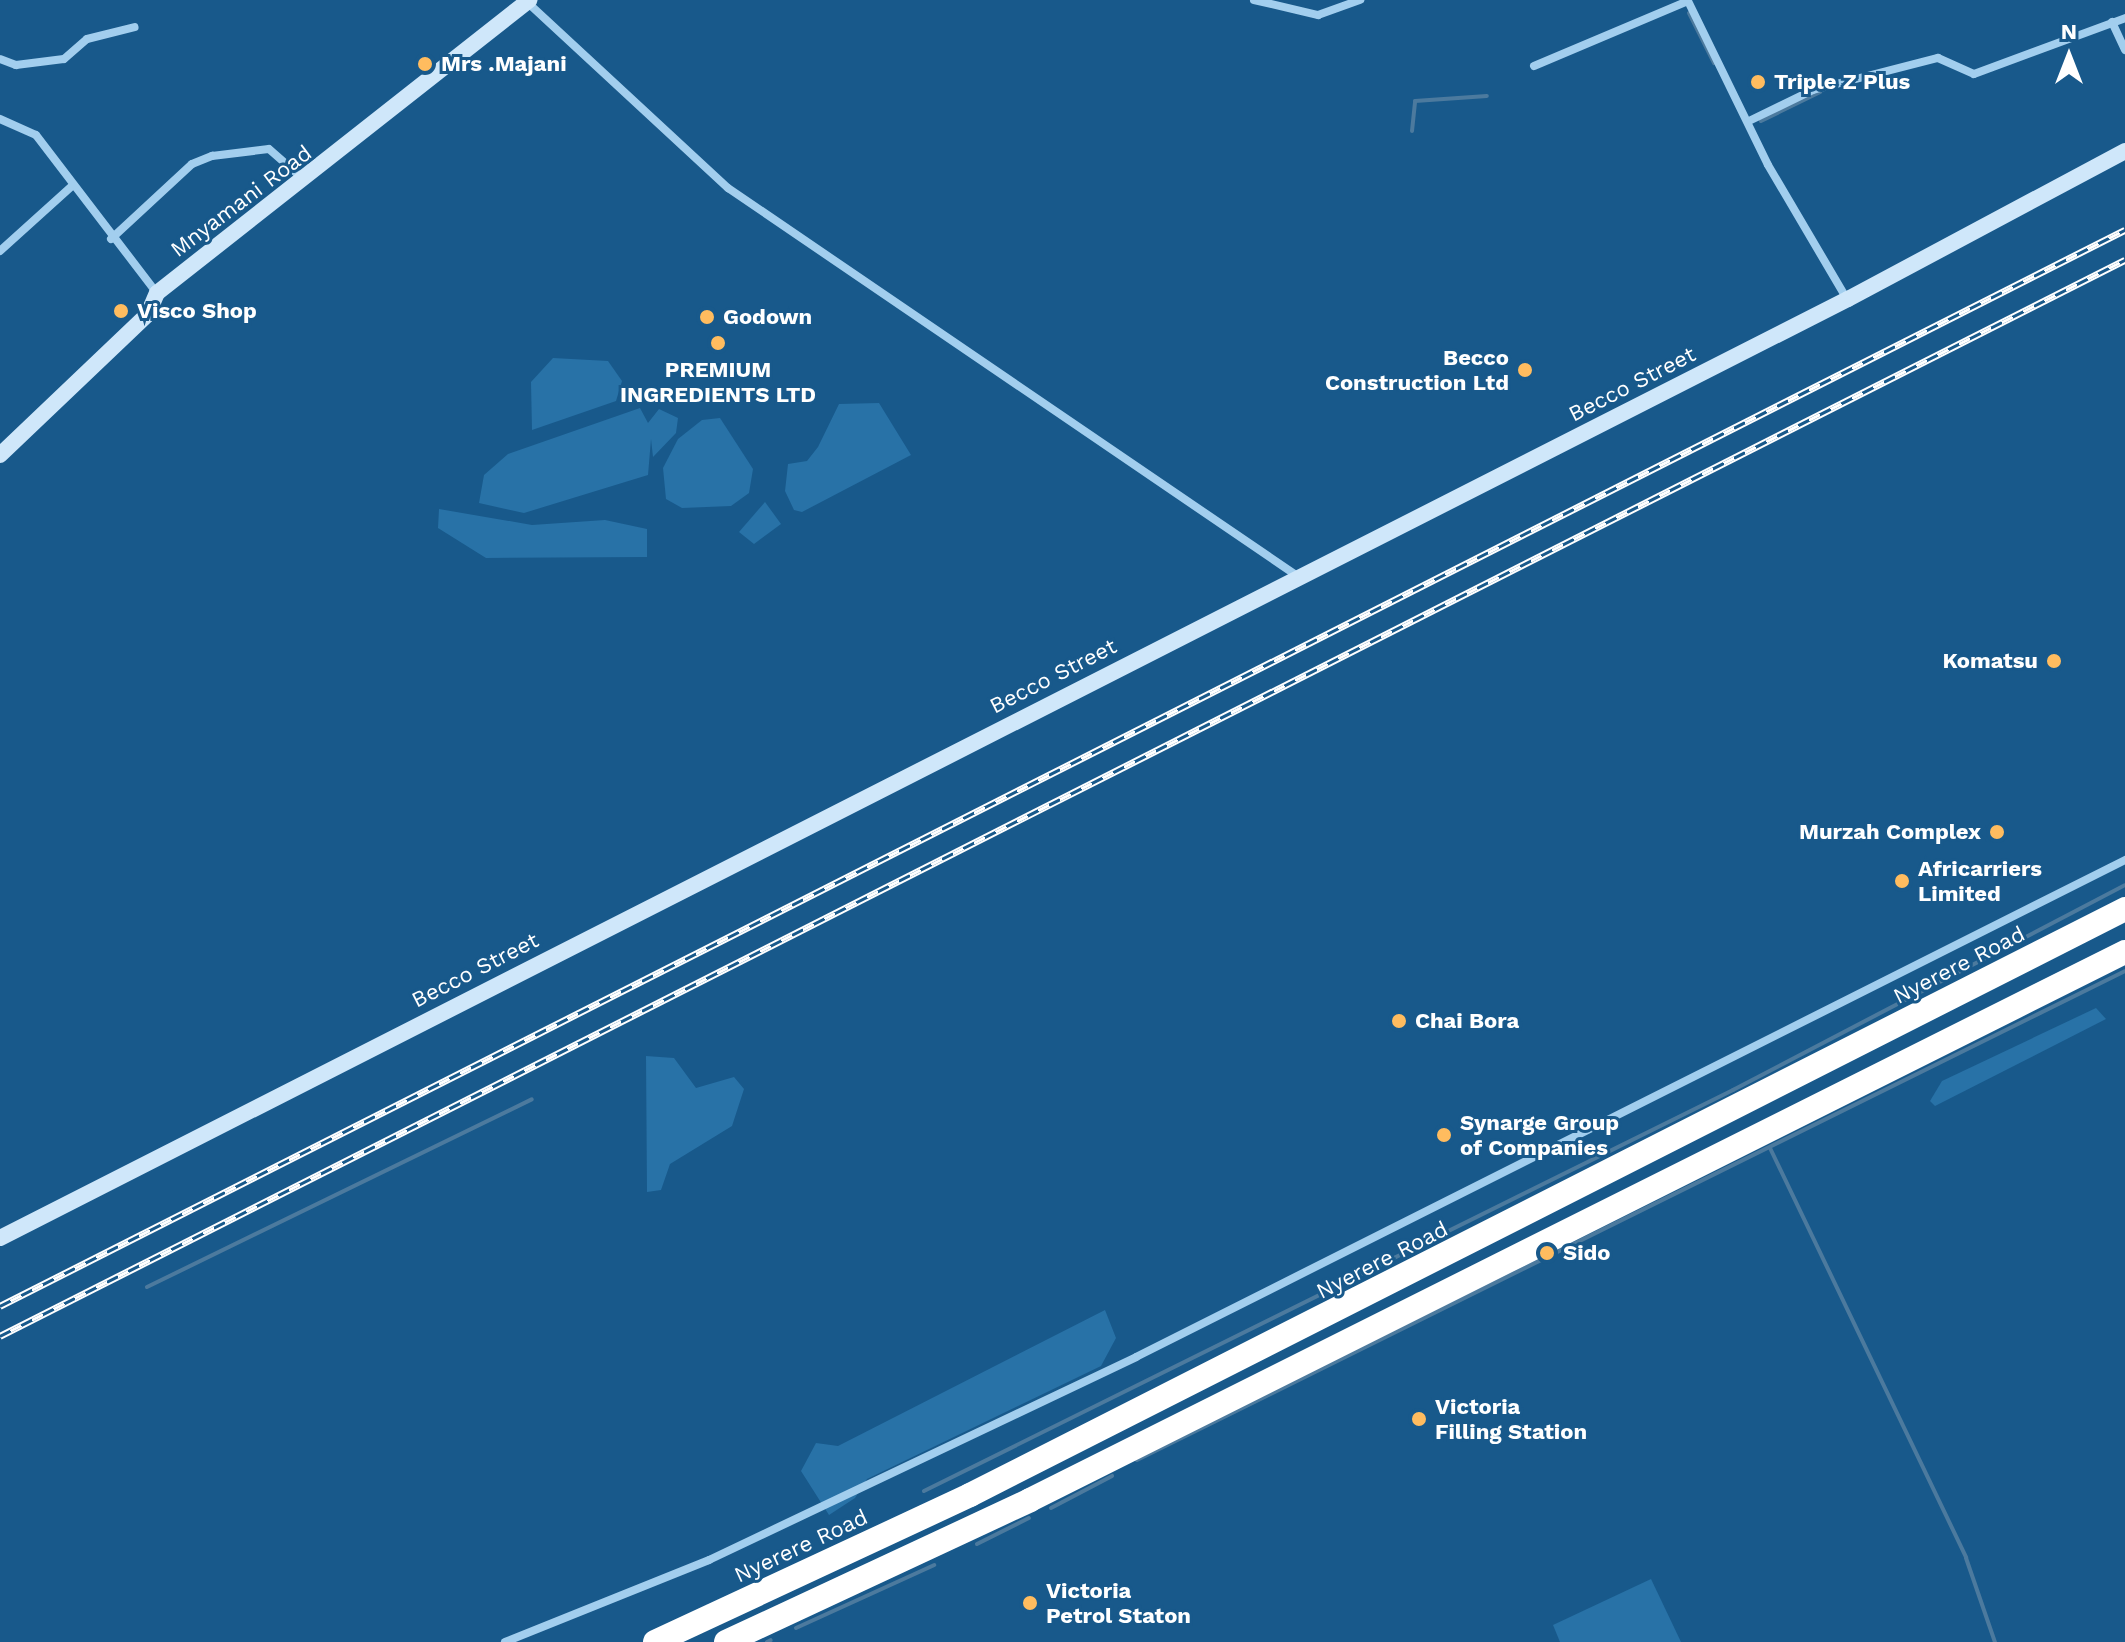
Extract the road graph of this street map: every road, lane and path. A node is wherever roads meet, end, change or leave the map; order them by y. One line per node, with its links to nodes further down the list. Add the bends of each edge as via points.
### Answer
1 (528, 0): 14 (street, Mnyamani Road); 21 (street, via 728,188)
2 (1254, 0): 3 (street, via 1318,15)
3 (1360, 0)
4 (1688, 0): 10 (street); 12 (street)
5 (2125, 18): 6 (street)
6 (2112, 22): 8 (street); 12 (street, via 1974,74 1938,58 1862,75)
7 (135, 27): 9 (street, via 87,39 64,59 16,65)
8 (2125, 50)
9 (0, 59)
10 (1534, 66)
11 (0, 119): 15 (street, via 36,135)
12 (1751, 120): 19 (street)
13 (2125, 151): 19 (street, Becco Street)
14 (306, 182): 16 (street, via 269,149 212,156 192,164); 18 (street, Mnyamani Road)
15 (72, 186): 16 (street); 17 (street)
16 (111, 239): 18 (street)
17 (0, 251)
18 (157, 293): 20 (street, Mnyamani Road, via 148,314)
19 (1848, 299): 21 (street, Becco Street)
20 (0, 455)
21 (1299, 577): 25 (street, Becco Street)
22 (2125, 860): 26 (street, via 1136,1357 709,1560)
23 (2125, 909): 27 (highway, Nyerere Road, via 970,1495)
24 (2125, 952): 28 (highway, via 1003,1514)
25 (0, 1238)
26 (505, 1642)
27 (655, 1642)
28 (726, 1642)

